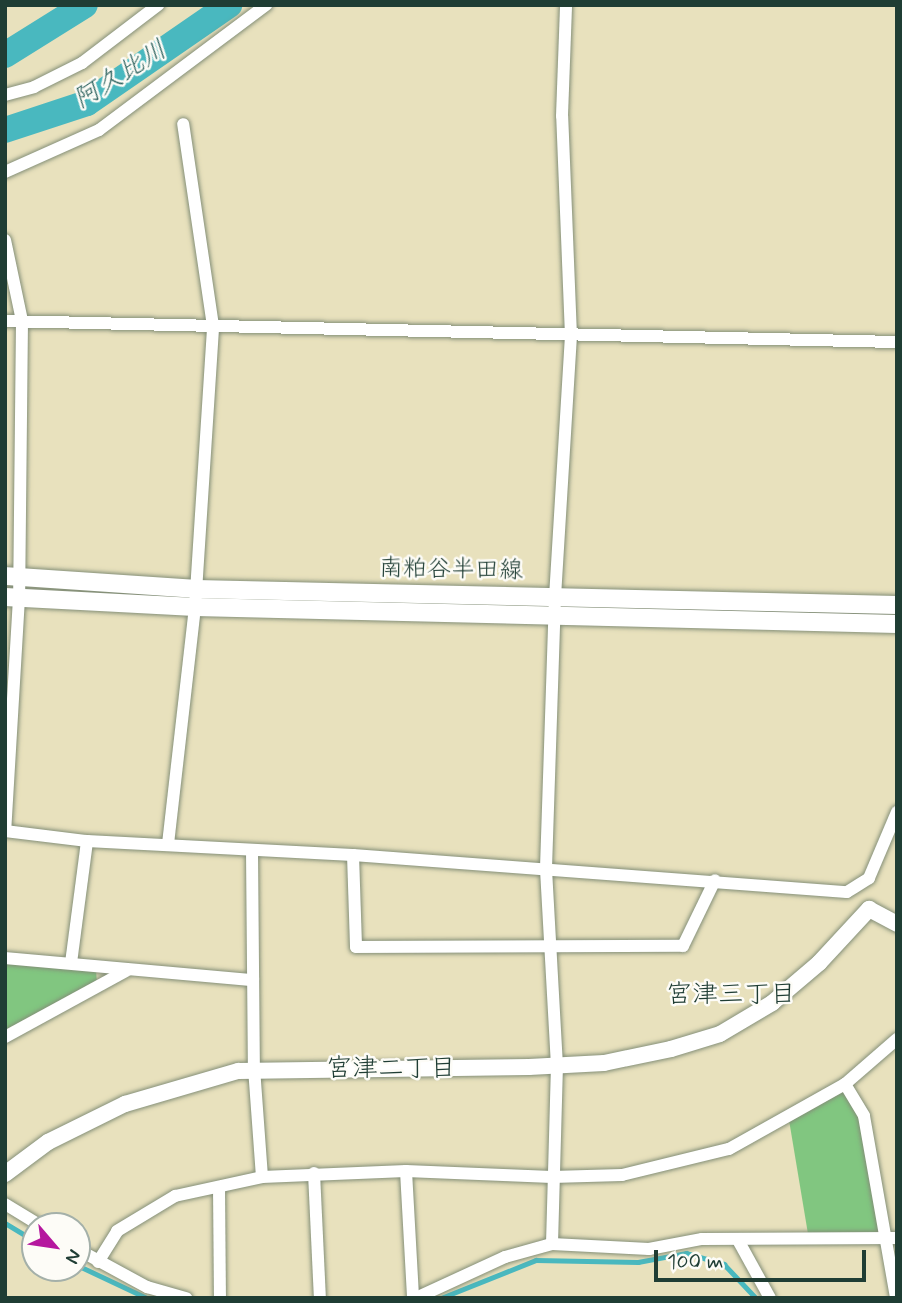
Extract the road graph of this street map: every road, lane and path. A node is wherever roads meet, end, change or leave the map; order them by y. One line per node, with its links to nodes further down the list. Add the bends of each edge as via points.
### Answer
1 (158, 5): 4 (street, via 82,63 34,87)
2 (266, 5): 6 (street, via 99,130)
3 (566, 5): 11 (street, via 562,116)
4 (5, 95)
5 (183, 124): 10 (street)
6 (5, 172)
7 (5, 240): 9 (street)
8 (5, 321): 9 (street)
9 (22, 321): 10 (street); 13 (street)
10 (213, 326): 11 (street); 14 (street)
11 (570, 336): 12 (street); 15 (street)
12 (897, 342)
13 (12, 577): 14 (main road, 南粕谷半田線); 16 (street)
14 (196, 589): 15 (main road, 南粕谷半田線); 18 (street)
15 (555, 597): 17 (main road, 南粕谷半田線); 19 (street)
16 (12, 598): 18 (main road, 南粕谷半田線); 22 (street)
17 (897, 605)
18 (195, 607): 19 (main road, 南粕谷半田線); 24 (street)
19 (555, 616): 20 (main road, 南粕谷半田線); 27 (street)
20 (897, 624)
21 (897, 812): 28 (street, via 869,878 846,892)
22 (5, 831): 23 (street)
23 (87, 841): 24 (street); 32 (street)
24 (168, 844): 25 (street)
25 (252, 851): 26 (street); 34 (street)
26 (353, 855): 27 (street); 30 (street, via 356,947)
27 (546, 868): 28 (street); 30 (street)
28 (715, 880): 30 (street, via 682,946)
29 (897, 924): 37 (street, via 869,909 858,915 809,971 772,1003 720,1034 614,1061)
30 (552, 946): 37 (street)
31 (5, 958): 32 (street)
32 (71, 963): 33 (street)
33 (126, 970): 34 (street); 35 (street)
34 (253, 980): 38 (street)
35 (5, 1037)
36 (897, 1039): 39 (street)
37 (558, 1066): 38 (street); 44 (street)
38 (254, 1068): 42 (street, via 125,1104 48,1142); 43 (street)
39 (845, 1084): 44 (street, via 729,1149 622,1175); 48 (street, via 864,1116)
40 (405, 1171): 41 (street); 44 (street); 56 (street)
41 (314, 1172): 43 (street); 55 (street)
42 (5, 1174)
43 (262, 1177): 45 (street)
44 (552, 1177): 50 (street)
45 (219, 1187): 52 (street, via 176,1196 117,1231); 54 (street)
46 (5, 1204): 47 (street)
47 (21, 1214)
48 (891, 1239): 49 (street); 58 (street)
49 (738, 1240): 50 (street, via 702,1239 649,1249); 57 (street)
50 (552, 1244): 56 (street, via 505,1257)
51 (91, 1257): 52 (street)
52 (98, 1262): 53 (street, via 147,1287)
53 (186, 1298)
54 (220, 1298)
55 (320, 1298)
56 (414, 1298)
57 (770, 1298)
58 (896, 1298)

